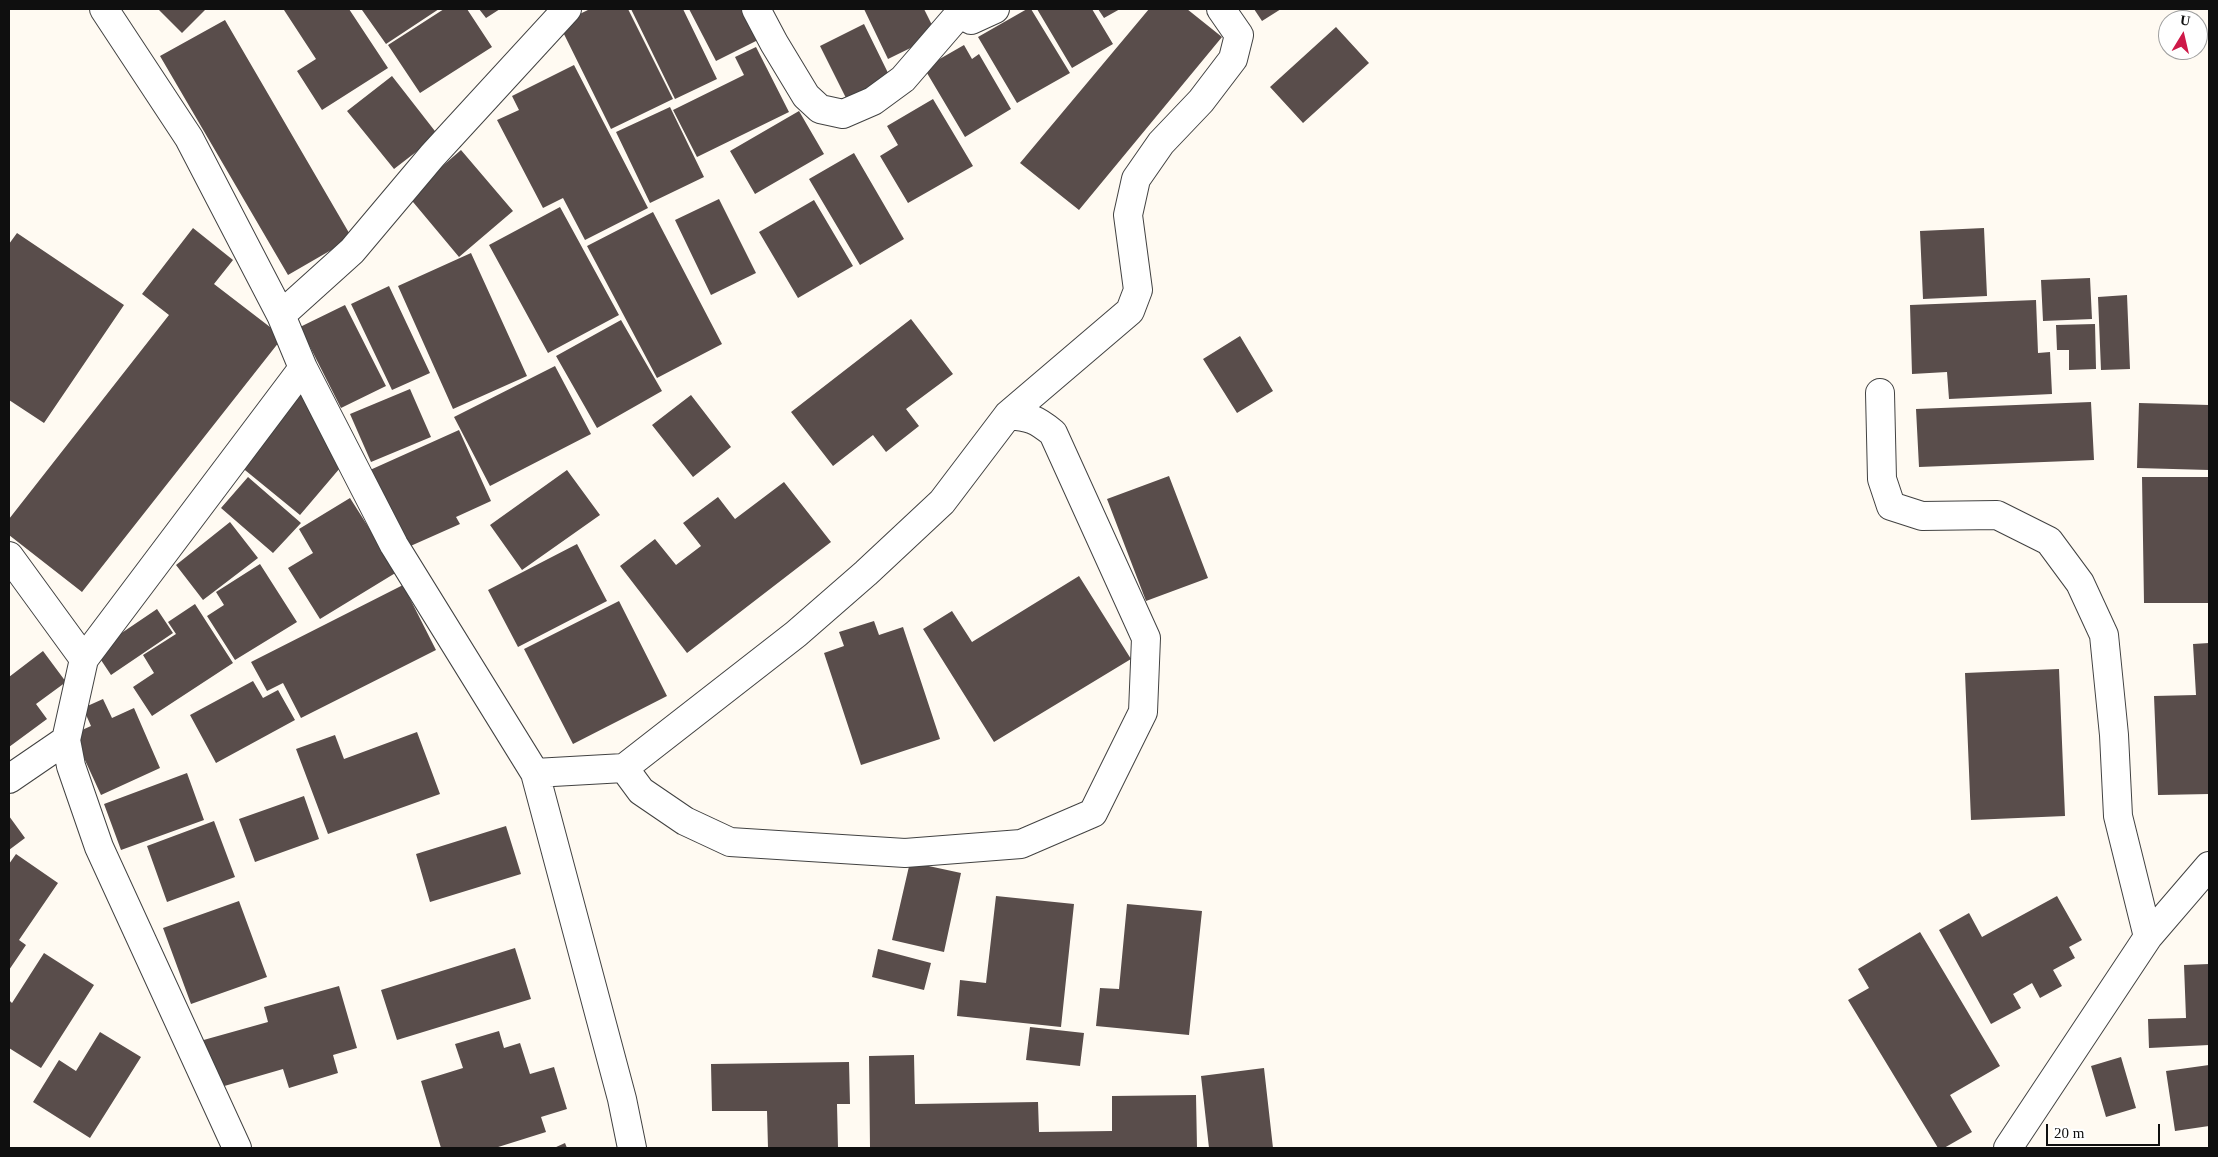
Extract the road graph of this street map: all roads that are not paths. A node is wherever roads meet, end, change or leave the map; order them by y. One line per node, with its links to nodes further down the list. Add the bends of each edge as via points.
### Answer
1 (104, 9): 7 (street, via 190,138)
2 (567, 9): 7 (street, via 432,156 352,251)
3 (756, 9): 6 (street, via 806,96 820,109 843,114 873,101 903,79)
4 (995, 9): 6 (street, via 971,20)
5 (1221, 9): 10 (street, via 1239,36 1233,59 1201,101 1161,142 1136,179 1128,215 1138,290 1130,311)
6 (959, 11)
7 (281, 315): 8 (street)
8 (303, 368): 12 (street); 15 (street, via 394,544)
9 (1880, 393): 18 (street, via 1882,479 1891,506 1922,516 1996,515 2049,541 2080,583 2104,634 2118,816)
10 (1008, 415): 14 (street, via 942,502 866,573 796,634); 14 (street, via 1030,417 1053,433 1146,638 1143,712 1093,813 1021,844 904,853 730,842 685,821 641,791)
11 (9, 556): 12 (street)
12 (84, 659): 13 (street)
13 (66, 740): 16 (street); 19 (street, via 71,766 99,847)
14 (624, 768): 15 (street)
15 (535, 773): 20 (street, via 622,1099)
16 (9, 779)
17 (2209, 866): 18 (street)
18 (2148, 937): 21 (street)
19 (237, 1148)
20 (632, 1148)
21 (2008, 1148)

